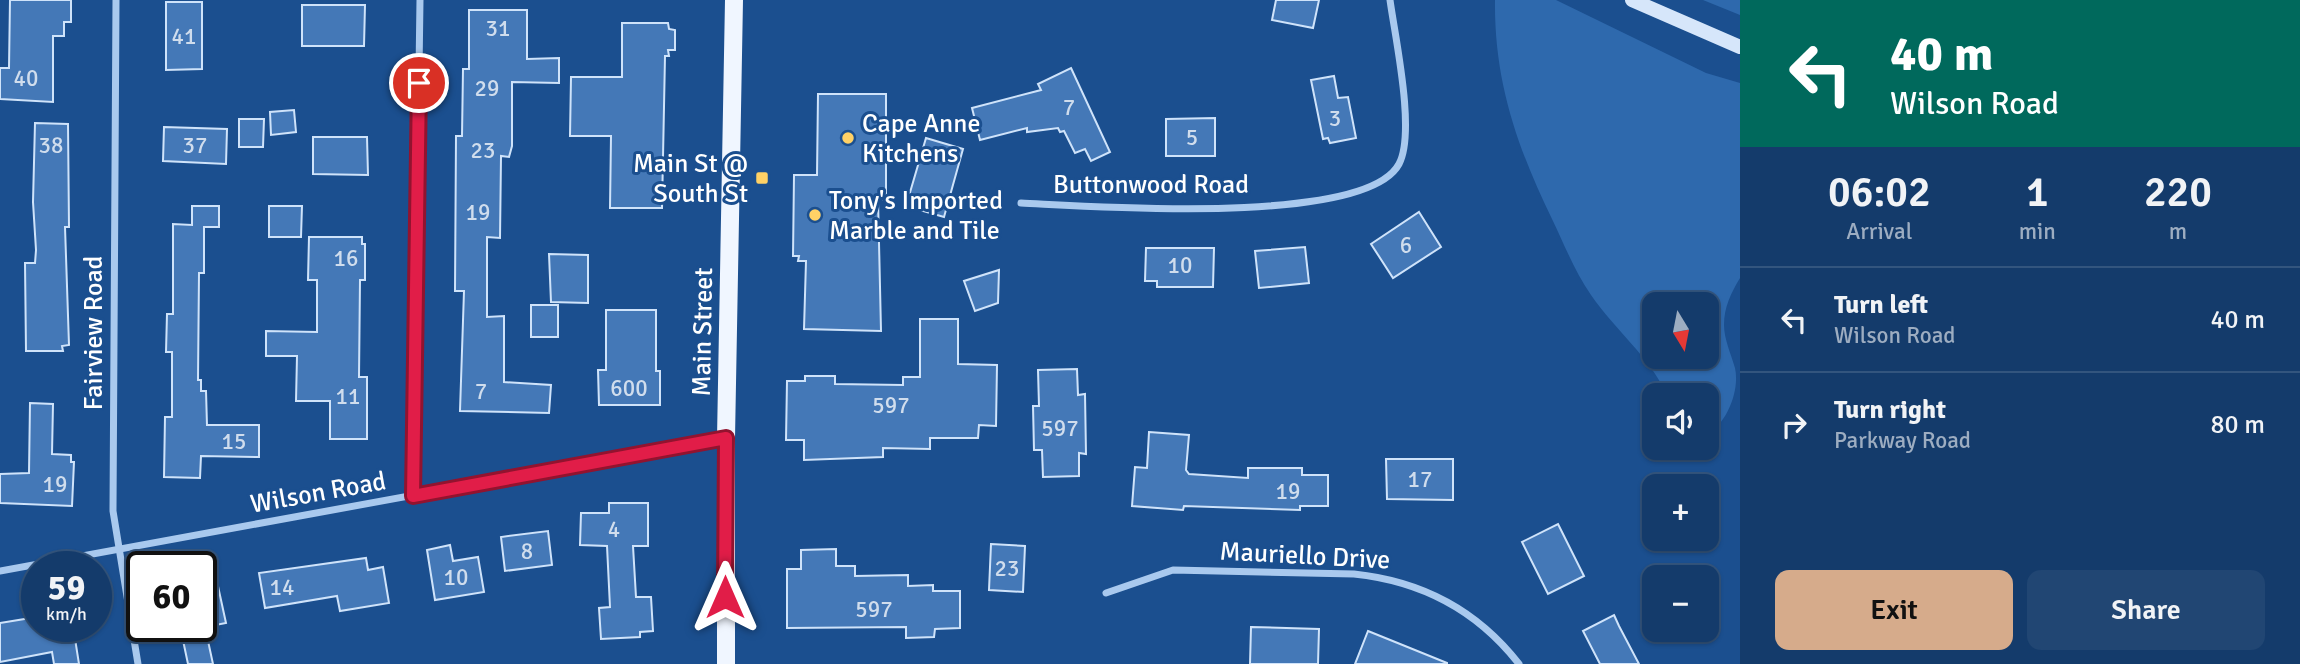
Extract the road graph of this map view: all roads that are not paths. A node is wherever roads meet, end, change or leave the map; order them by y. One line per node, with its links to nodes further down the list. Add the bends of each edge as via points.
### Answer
1 (116, 0): 10 (street, Fairview Road, via 113,511)
2 (420, 0): 9 (street)
3 (734, 0): 8 (main road, Main Street)
4 (1390, 0): 7 (street, Buttonwood Road, via 1405,140 1400,162 1382,182 1335,196 1234,208)
5 (1632, 0): 6 (main road)
6 (1740, 47)
7 (1021, 203)
8 (726, 438): 9 (street, Wilson Road); 14 (main road, Main Street)
9 (413, 496): 10 (street, Wilson Road)
10 (117, 549): 11 (street, Wilson Road); 13 (street, Fairview Road)
11 (0, 571)
12 (1106, 593): 15 (street, Mauriello Drive, via 1173,570 1384,577 1455,605)
13 (138, 664)
14 (726, 664)
15 (1519, 664)

